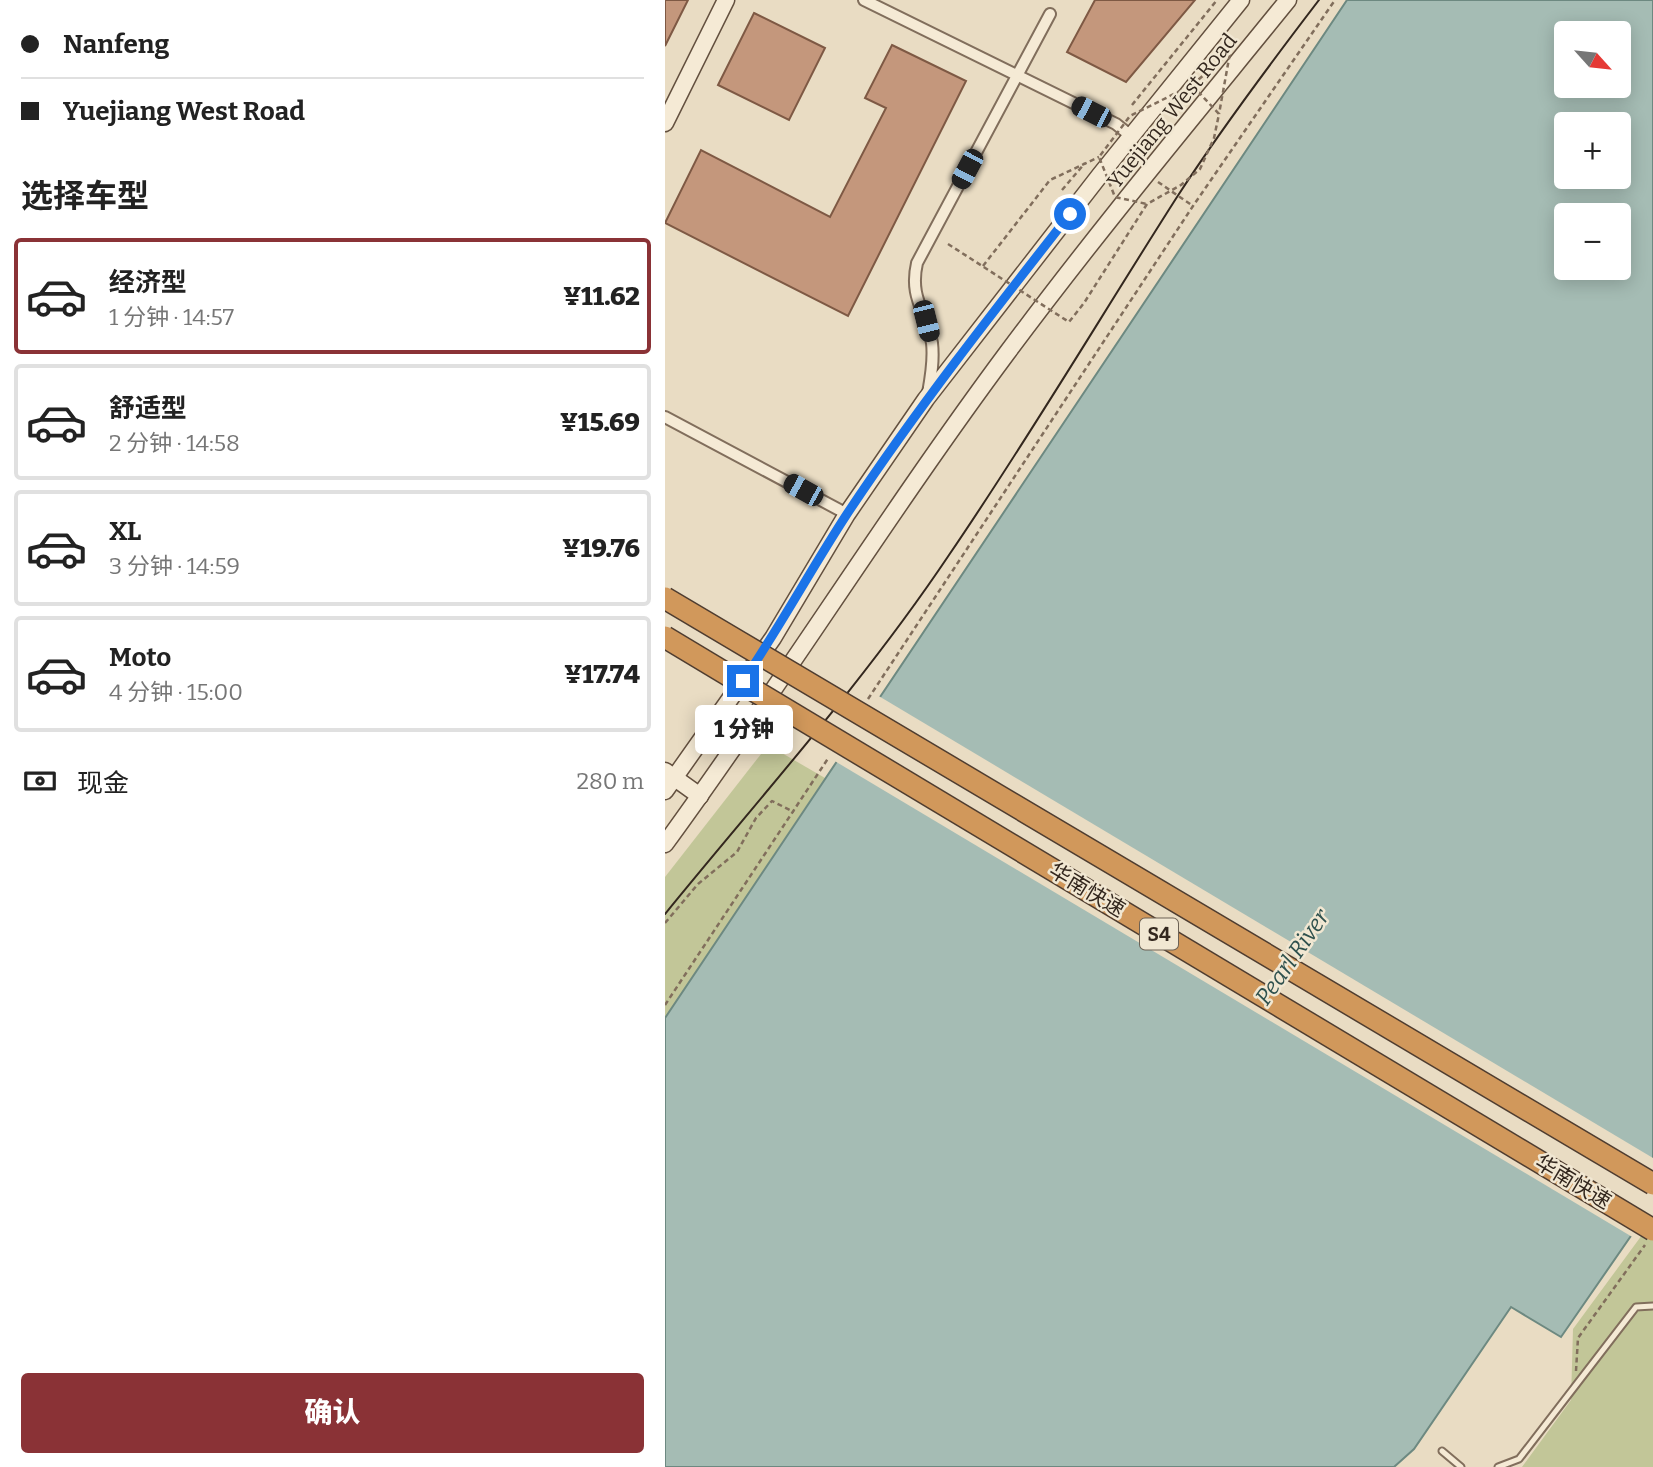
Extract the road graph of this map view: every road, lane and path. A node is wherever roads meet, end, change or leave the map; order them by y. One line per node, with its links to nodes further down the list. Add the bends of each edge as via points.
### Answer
1 (726, 0): 10 (main road)
2 (864, 0): 8 (street)
3 (1217, 0): 11 (path)
4 (1241, 0): 14 (main road, Yuejiang West Road)
5 (1288, 0): 34 (main road, Yuejiang West Road, via 1007,353)
6 (1335, 0): 22 (path)
7 (1051, 14): 8 (street)
8 (1017, 75): 14 (street, via 1116,124); 25 (street, via 917,262 914,293 932,345)
9 (1192, 85): 12 (path, bridge); 12 (path, bridge, via 1230,53); 15 (path, bridge, via 1130,116)
10 (671, 96): 13 (main road)
11 (1132, 105)
12 (1219, 114): 20 (path, bridge, via 1200,169)
13 (665, 123)
14 (1131, 136): 25 (main road, Yuejiang West Road)
15 (1099, 158): 20 (path, bridge, via 1115,197); 24 (path, bridge, via 1050,180)
16 (1085, 163): 17 (path)
17 (1062, 190)
18 (1151, 190): 22 (path, via 1157,182)
19 (1145, 198): 21 (path)
20 (1147, 204): 24 (path, bridge, via 1069,322)
21 (1138, 206)
22 (1193, 206): 30 (path)
23 (949, 244): 24 (path, bridge)
24 (983, 267)
25 (926, 399): 27 (main road, Yuejiang West Road)
26 (665, 417): 27 (street)
27 (847, 514): 32 (main road, Yuejiang West Road, via 773,638)
28 (665, 598): 39 (highway, 华南快速 / S4, bridge)
29 (665, 637): 40 (highway, 华南快速 / S4, bridge)
30 (865, 703)
31 (835, 749): 35 (path)
32 (670, 774): 33 (main road, Yuejiang West Road); 34 (main road)
33 (665, 791)
34 (700, 796): 36 (main road, Yuejiang West Road)
35 (794, 812): 37 (path, via 772,801 756,818 737,852 698,884); 38 (path)
36 (665, 844)
37 (665, 923)
38 (665, 1005)
39 (1653, 1184)
40 (1649, 1237): 42 (path, via 1578,1338)
41 (1653, 1306): 42 (lane, via 1636,1307)
42 (1574, 1388): 45 (lane, via 1520,1460)
43 (1442, 1451): 44 (lane)
44 (1461, 1467)
45 (1498, 1467)

